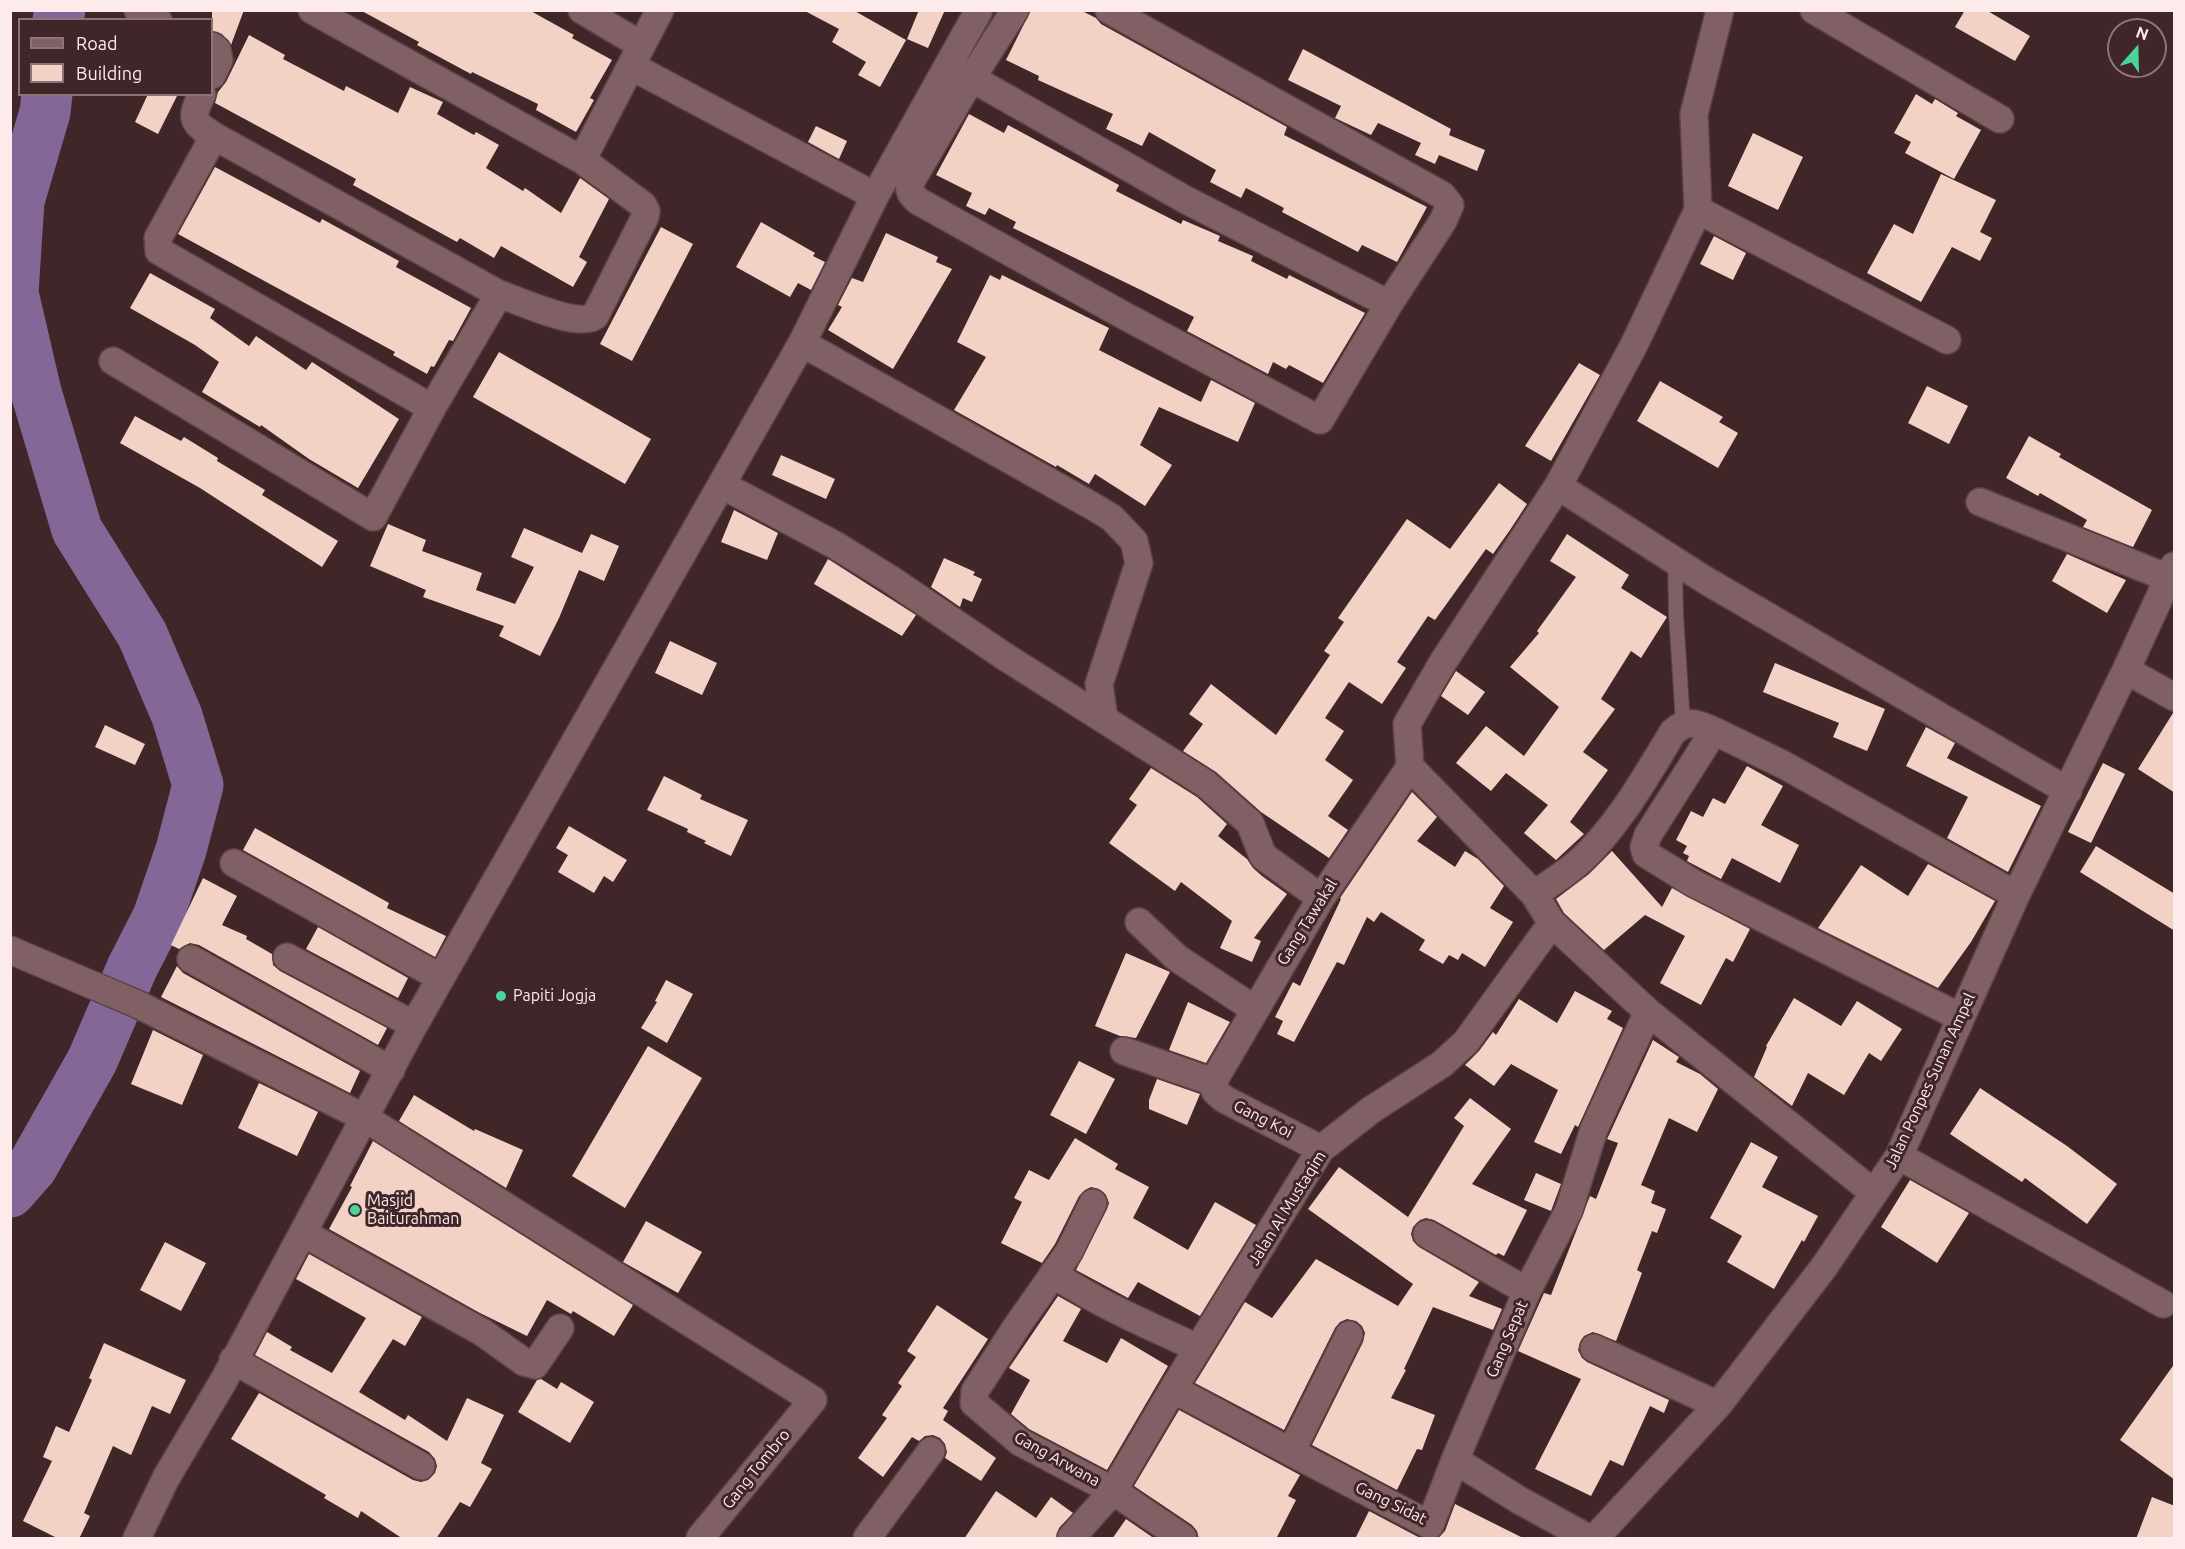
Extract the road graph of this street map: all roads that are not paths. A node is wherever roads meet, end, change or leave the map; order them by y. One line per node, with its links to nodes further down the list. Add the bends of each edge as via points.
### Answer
1 (138, 10): 10 (street)
2 (312, 10): 16 (street)
3 (582, 10): 11 (street)
4 (660, 10): 11 (street)
5 (979, 10): 12 (street)
6 (1015, 10): 12 (street)
7 (1109, 10): 20 (street, via 1442,195 1450,205 1443,221)
8 (1720, 10): 18 (street, via 1694,114)
9 (1814, 10): 14 (street)
10 (154, 18)
11 (636, 56): 16 (street); 17 (street)
12 (960, 72): 17 (street); 20 (street, via 1186,200); 20 (street, via 910,183 911,195 1123,315 1320,420)
13 (201, 96): 15 (street, via 194,118 197,125)
14 (2000, 119)
15 (214, 136): 19 (street); 24 (street, via 158,238 159,251)
16 (582, 160): 19 (street, via 644,205 646,211 595,316 572,319)
17 (875, 196): 22 (street)
18 (1698, 210): 21 (street); 26 (street, via 1634,345)
19 (499, 294): 24 (street)
20 (1389, 304)
21 (1947, 340)
22 (802, 343): 25 (street); 32 (street, via 1095,507 1134,541 1139,563 1099,684)
23 (113, 361): 24 (street, via 373,517)
24 (432, 408)
25 (722, 485): 32 (street, via 835,545); 46 (street)
26 (1558, 486): 28 (street); 35 (street, via 1407,724)
27 (1980, 502): 29 (street)
28 (1675, 561): 33 (lane); 36 (street)
29 (2171, 572): 30 (street, Jalan Ponpes Sunan Ampel)
30 (2126, 670): 31 (street); 36 (street, Jalan Ponpes Sunan Ampel)
31 (2175, 697)
32 (1104, 719): 40 (street, via 1206,784 1250,823 1263,856)
33 (1683, 724): 34 (street, via 1696,723); 38 (street, via 1673,732 1611,826 1580,861)
34 (1714, 731): 39 (street, via 1784,765); 49 (street, via 1648,835 1646,854 1693,883)
35 (1410, 767): 38 (street); 40 (street, Gang Tawakal)
36 (2068, 791): 39 (street, Jalan Ponpes Sunan Ampel)
37 (234, 863): 46 (street)
38 (1534, 894): 42 (street)
39 (2016, 895): 49 (street, Jalan Ponpes Sunan Ampel)
40 (1321, 898): 47 (street, Gang Tawakal)
41 (1139, 922): 47 (street, via 1177,958)
42 (1551, 923): 48 (street); 55 (street, Jalan Al Mustaqim, via 1466,1042 1442,1064 1371,1110)
43 (10, 950): 54 (street, via 137,1004)
44 (287, 957): 50 (street)
45 (191, 959): 52 (street)
46 (441, 978): 50 (street)
47 (1254, 1009): 53 (street, Gang Tawakal)
48 (1648, 1012): 57 (street); 62 (street, via 1594,1129 1569,1210)
49 (1960, 1017): 56 (street, Jalan Ponpes Sunan Ampel)
50 (414, 1025): 52 (street)
51 (1124, 1050): 53 (street)
52 (391, 1070): 54 (street)
53 (1213, 1082): 55 (street, Gang Koi, via 1215,1091 1224,1099)
54 (365, 1118): 59 (street); 77 (street, Gang Tombro, via 813,1400)
55 (1321, 1149): 66 (street, Jalan Al Mustaqim)
56 (1899, 1156): 57 (street, Jalan Ponpes Sunan Ampel); 63 (street)
57 (1874, 1193): 70 (street, Jalan Ponpes Sunan Ampel, via 1824,1267)
58 (1093, 1203): 61 (street, via 1069,1252)
59 (303, 1233): 64 (street, via 482,1332 524,1362 535,1365); 68 (street)
60 (1427, 1234): 62 (street, Gang Sepat)
61 (1053, 1274): 66 (street, via 1133,1319); 75 (street, Gang Arwana, via 975,1391 974,1403 1020,1442)
62 (1527, 1291): 73 (street, Gang Sepat)
63 (2163, 1304)
64 (560, 1328)
65 (1349, 1335): 72 (street)
66 (1198, 1348): 69 (street, Jalan Al Mustaqim)
67 (1594, 1348): 70 (street)
68 (233, 1360): 74 (street); 76 (street, via 166,1478)
69 (1173, 1389): 72 (street, Gang Sidat); 75 (street, Jalan Al Mustaqim)
70 (1718, 1406): 82 (street, Jalan Ponpes Sunan Ampel)
71 (931, 1450): 78 (street)
72 (1291, 1452): 73 (street, Gang Sidat, via 1430,1526)
73 (1455, 1460): 81 (street)
74 (421, 1466)
75 (1113, 1491): 79 (street, Jalan Al Mustaqim); 80 (street, Gang Arwana)
76 (137, 1539)
77 (700, 1539)
78 (867, 1539)
79 (1071, 1539)
80 (1183, 1539)
81 (1588, 1539)
82 (1595, 1539)

